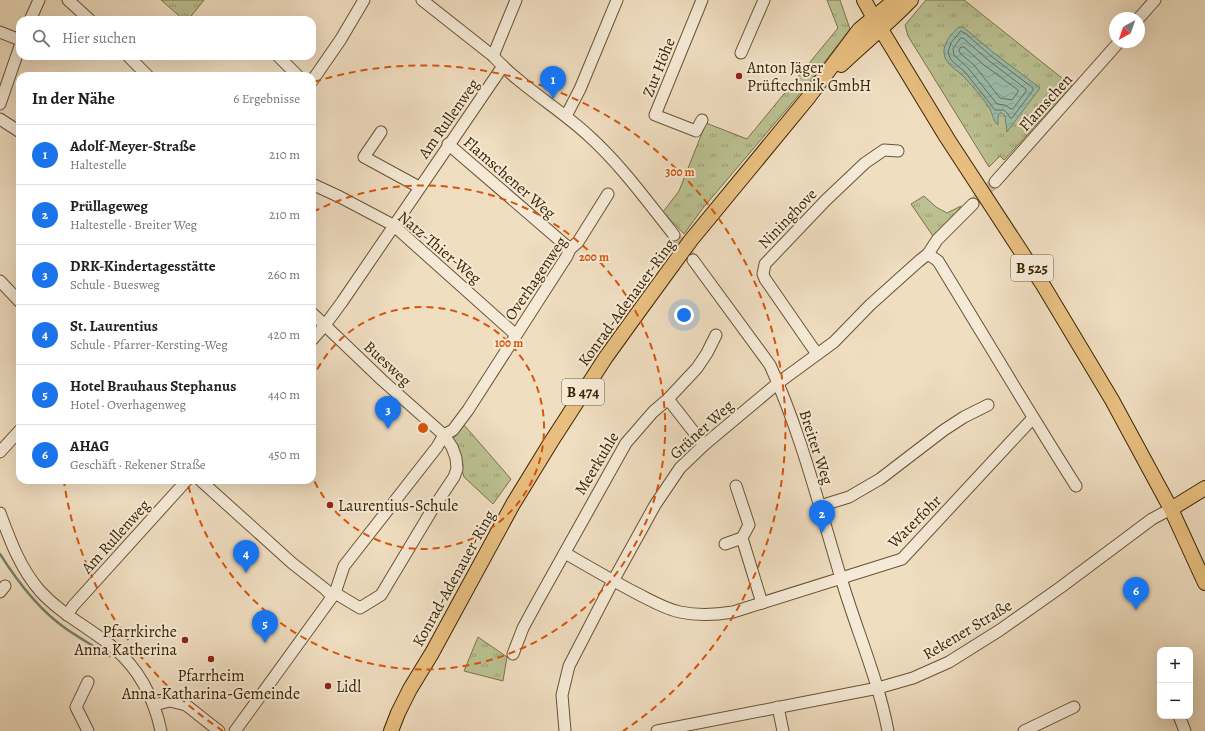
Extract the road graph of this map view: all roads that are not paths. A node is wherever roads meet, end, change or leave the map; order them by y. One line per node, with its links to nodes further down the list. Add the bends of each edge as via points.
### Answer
1 (39, 0): 14 (street)
2 (68, 0): 15 (street)
3 (364, 0): 28 (street)
4 (422, 0): 21 (street)
5 (516, 0): 21 (street)
6 (617, 0): 30 (street)
7 (702, 0): 32 (street, Zur Höhe, via 655,115 696,131)
8 (764, 0): 20 (street)
9 (864, 0): 16 (main road, B 525)
10 (895, 0): 16 (main road, B 474)
11 (911, 0): 16 (main road, B 474)
12 (1155, 0): 13 (street)
13 (1144, 12)
14 (32, 16)
15 (86, 16)
16 (877, 24): 69 (main road, B 525, via 947,138 1043,285 1112,400); 92 (main road, Konrad-Adenauer-Ring / B 474, via 859,30 808,98 691,240 636,314 579,397 527,480 410,689)
17 (0, 32): 18 (street)
18 (16, 38)
19 (1113, 48): 37 (street, Flamschen)
20 (741, 53)
21 (493, 56): 25 (street)
22 (16, 58): 29 (street)
23 (132, 60): 26 (street)
24 (282, 60): 27 (street)
25 (502, 66): 30 (street); 35 (street, Am Rullenweg)
26 (144, 72)
27 (294, 72)
28 (316, 75)
29 (0, 104)
30 (566, 116): 43 (street, via 612,159)
31 (0, 119): 33 (street)
32 (702, 120)
33 (16, 129)
34 (381, 132): 39 (street, via 364,157)
35 (448, 144): 39 (street, Am Rullenweg); 44 (street, Flamschener Weg)
36 (898, 151): 54 (street, Nininghove, via 884,150 865,164 826,200 765,264 764,278)
37 (994, 182)
38 (316, 186): 42 (street, Natz-Thier-Weg)
39 (419, 187): 42 (street, Am Rullenweg)
40 (608, 194): 44 (street, Overhagenweg, via 578,242)
41 (973, 204): 45 (street, Grüner Weg, via 937,240)
42 (393, 225): 50 (street, Am Rullenweg); 52 (street, Natz-Thier-Weg)
43 (674, 235)
44 (570, 249): 52 (street, Overhagenweg)
45 (928, 254): 54 (street, Grüner Weg, via 870,305 834,342); 58 (street, via 938,261)
46 (693, 260): 55 (street, Breiter Weg, via 770,364)
47 (0, 281): 48 (street)
48 (16, 298)
49 (316, 317): 50 (street, Buesweg)
50 (325, 325): 51 (street, Am Rullenweg); 60 (street, Buesweg)
51 (316, 335)
52 (516, 335): 60 (street, Overhagenweg, via 468,410 453,430)
53 (716, 335): 56 (street, Meerkuhle, via 697,368)
54 (817, 354): 55 (street, Grüner Weg)
55 (778, 383): 61 (street, Grüner Weg); 68 (street, Breiter Weg)
56 (668, 399): 61 (street); 73 (street, Meerkuhle, via 652,412 626,443)
57 (988, 405): 68 (street, via 964,416 880,479 849,497)
58 (1033, 418): 66 (street); 74 (street, Waterfohr, via 902,559)
59 (16, 434): 62 (street)
60 (444, 435): 77 (street, Overhagenweg, via 344,566); 77 (street, via 456,458 456,473 381,595 360,608)
61 (704, 445): 75 (street, Grüner Weg, via 680,468 655,504)
62 (0, 452)
63 (183, 484): 79 (street, Am Rullenweg)
64 (204, 484): 77 (street, via 292,563)
65 (736, 486): 71 (street, via 749,525)
66 (1076, 486)
67 (1205, 488): 69 (main road)
68 (820, 506): 74 (street, Breiter Weg)
69 (1171, 509): 76 (main road, B 525); 82 (street, Rekener Straße, via 1152,519 1000,630 949,662 913,678)
70 (0, 513): 79 (street, via 12,545 29,577 44,595)
71 (742, 538): 72 (street); 78 (street)
72 (725, 544)
73 (565, 554): 75 (street); 80 (street, Meerkuhle, via 526,622)
74 (841, 578): 78 (street, Waterfohr); 82 (street, Breiter Weg)
75 (613, 581): 78 (street, Waterfohr, via 680,612 720,614); 93 (street, Grüner Weg, via 569,666 562,695)
76 (1205, 583)
77 (333, 594): 91 (street, Overhagenweg)
78 (762, 603)
79 (67, 615): 83 (street, via 123,656 145,684)
80 (513, 654)
81 (88, 682): 88 (street, via 76,707)
82 (878, 688): 84 (street, Rekener Straße); 96 (street, Breiter Weg)
83 (154, 705): 89 (street); 90 (street, via 170,701 186,705)
84 (778, 707): 94 (street, Rekener Straße); 95 (street)
85 (1074, 707): 87 (street)
86 (1180, 719): 98 (street)
87 (1040, 727): 97 (street)
88 (88, 731)
89 (161, 731)
90 (219, 731)
91 (235, 731)
92 (390, 731)
93 (565, 731)
94 (657, 731)
95 (783, 731)
96 (888, 731)
97 (1024, 731)
98 (1185, 731)

